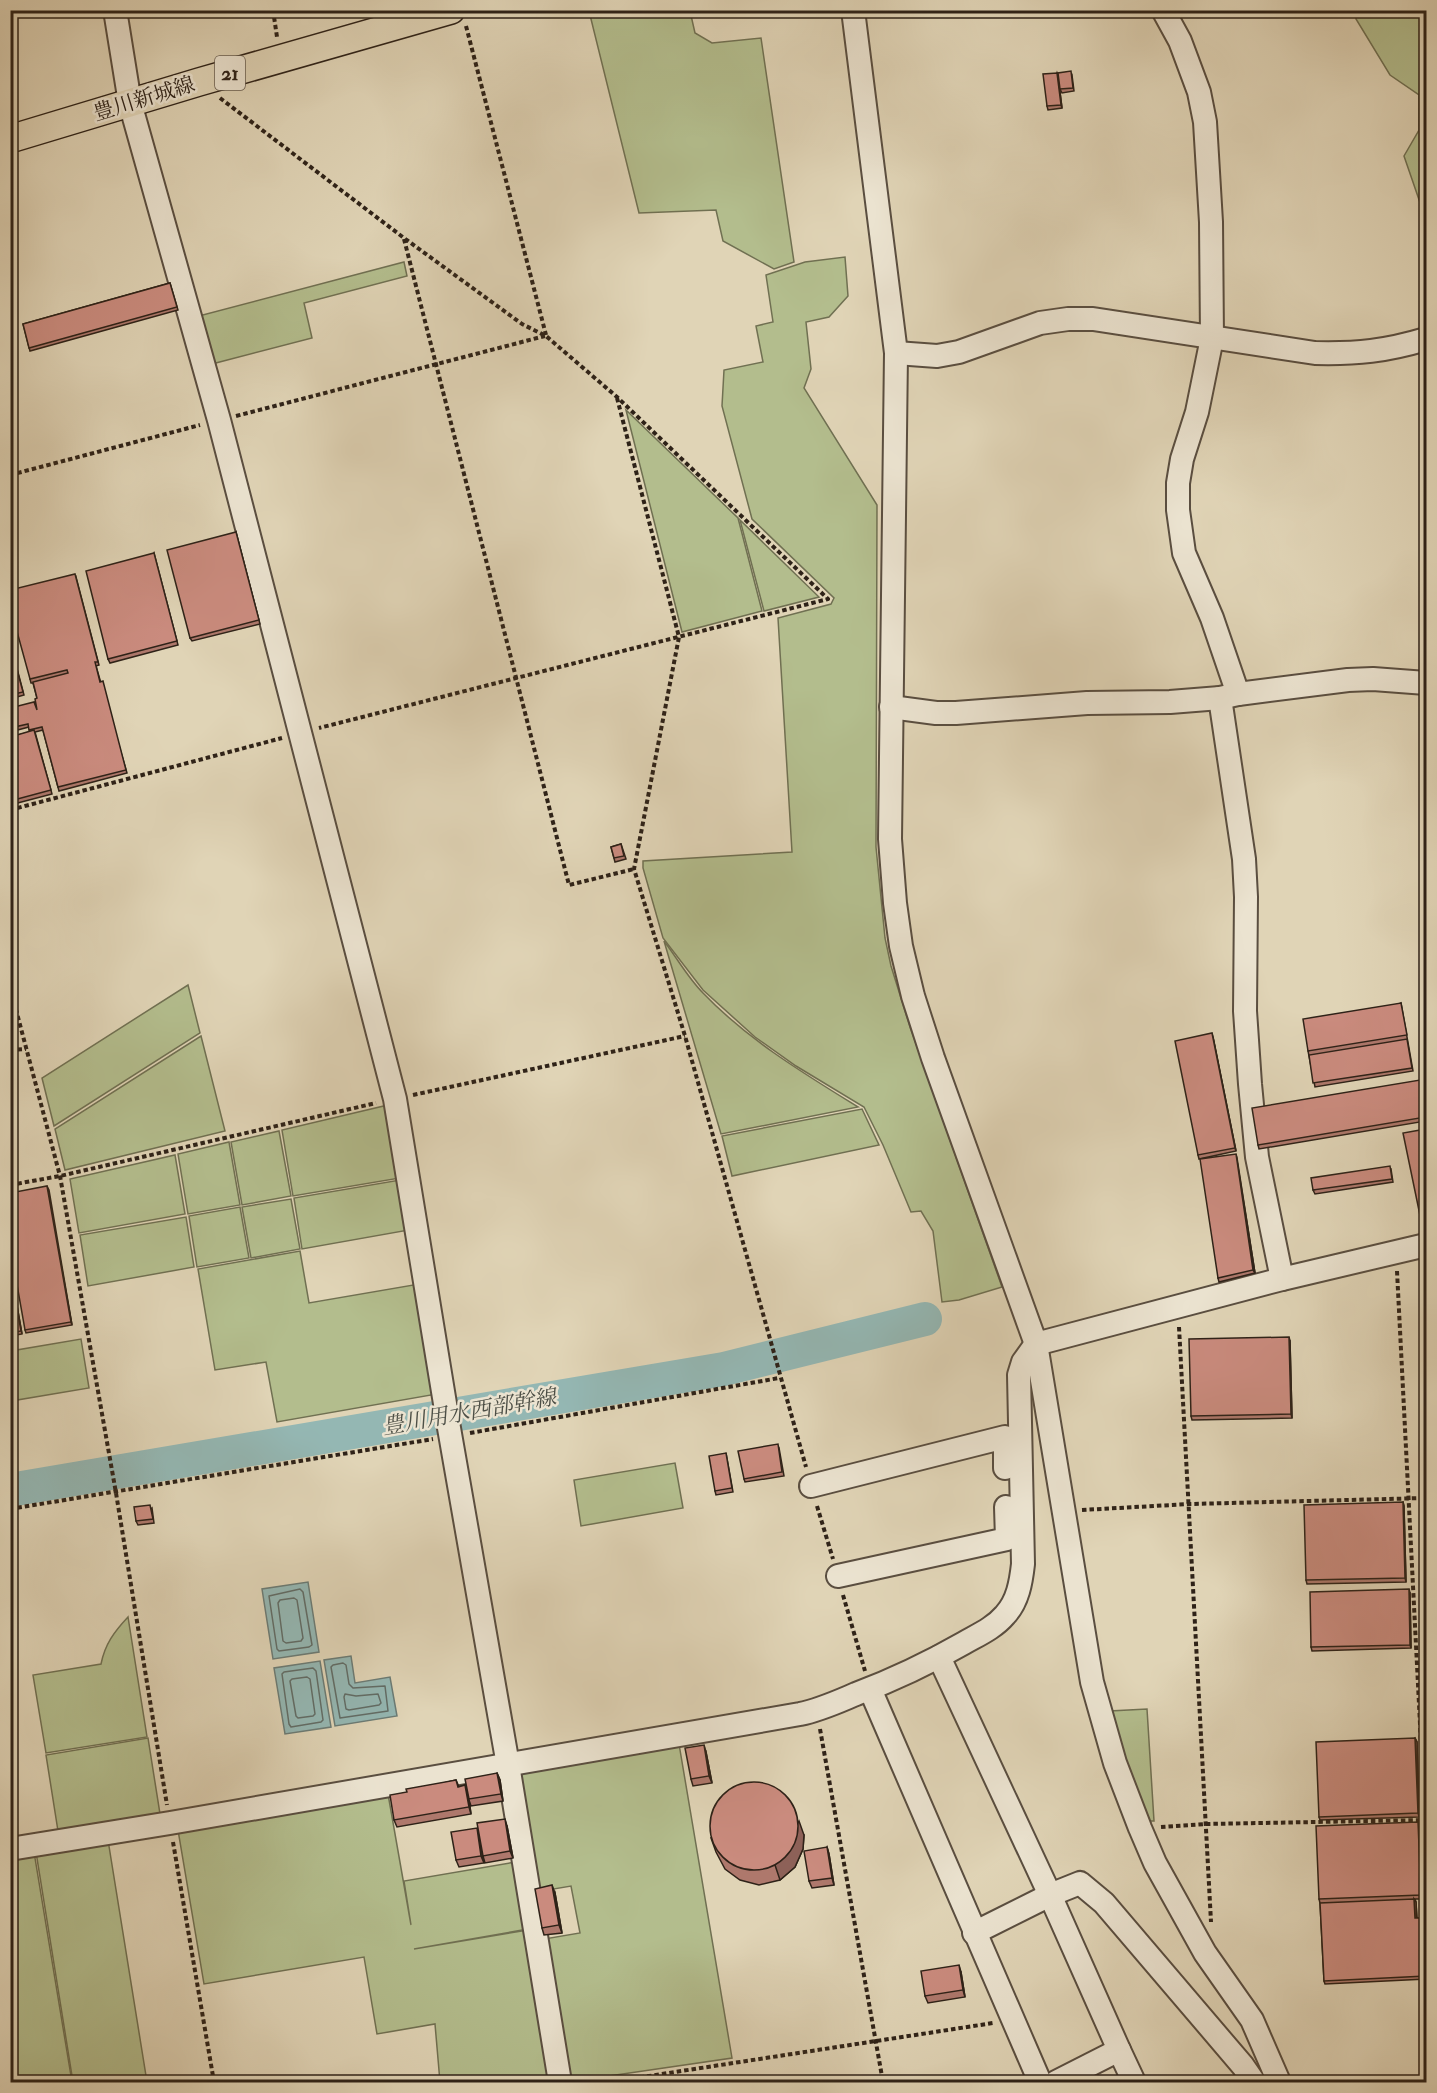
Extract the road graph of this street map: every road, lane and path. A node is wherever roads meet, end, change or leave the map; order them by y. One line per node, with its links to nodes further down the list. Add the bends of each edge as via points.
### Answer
1 (115, 10): 6 (street)
2 (853, 10): 12 (street)
3 (1163, 10): 10 (street, via 1190,64 1205,122)
4 (458, 16): 5 (main road, 豊川新城線 / 21); 9 (path)
5 (199, 81): 6 (main road, 豊川新城線 / 21); 8 (path)
6 (130, 103): 7 (main road, 豊川新城線 / 21); 15 (street)
7 (10, 140)
8 (404, 238): 9 (path, via 522,324); 13 (path)
9 (546, 336): 13 (path); 14 (path)
10 (1212, 338): 11 (street, via 1347,354 1375,352); 12 (street, via 1093,319 1068,319 1033,325 959,352 937,356); 20 (street, via 1197,412 1182,459 1178,510 1184,553 1212,618)
11 (1426, 339)
12 (896, 353): 21 (street)
13 (437, 364): 15 (path); 18 (path)
14 (617, 397): 17 (path); 17 (path, via 828,599)
15 (219, 420): 16 (path); 22 (street)
16 (10, 475)
17 (679, 637): 18 (path); 24 (path)
18 (515, 677): 22 (path); 24 (path, via 569,885)
19 (1426, 684): 20 (street, via 1348,680)
20 (1229, 696): 21 (street, via 956,713); 34 (street, via 1244,859 1245,1011 1250,1084 1257,1157)
21 (891, 707): 36 (street, via 890,839 901,946 933,1058)
22 (299, 733): 23 (path); 29 (street)
23 (10, 810)
24 (634, 869): 26 (path)
25 (10, 987): 27 (path)
26 (685, 1036): 29 (path); 37 (path)
27 (26, 1049): 28 (path); 30 (path)
28 (10, 1050)
29 (395, 1099): 30 (path); 38 (street)
30 (60, 1176): 31 (path); 40 (path)
31 (10, 1185)
32 (1426, 1245): 33 (street)
33 (1396, 1252): 34 (street); 42 (path)
34 (1282, 1279): 35 (street)
35 (1177, 1306): 36 (street); 43 (path)
36 (1036, 1344): 45 (street); 47 (street, via 1019,1375 1021,1585 1005,1615 990,1629)
37 (779, 1378): 38 (path); 39 (path)
38 (449, 1424): 40 (path); 50 (street)
39 (811, 1486): 46 (path); 46 (street, via 1005,1437 1007,1539)
40 (116, 1492): 44 (path); 52 (path)
41 (1426, 1498): 42 (path)
42 (1408, 1499): 43 (path); 51 (path)
43 (1190, 1504): 45 (path); 53 (path)
44 (10, 1509)
45 (1064, 1511): 54 (street, via 1092,1682 1115,1763)
46 (838, 1576): 48 (path)
47 (939, 1657): 48 (street); 57 (street)
48 (870, 1689): 49 (street); 58 (street)
49 (816, 1710): 50 (street); 61 (path)
50 (508, 1765): 52 (street); 64 (street)
51 (1426, 1820): 53 (path); 55 (path)
52 (170, 1823): 56 (street); 63 (path)
53 (1206, 1824): 54 (path); 59 (path, via 1212,1939)
54 (1140, 1828): 59 (street)
55 (1426, 1842)
56 (10, 1849)
57 (1050, 1896): 58 (street); 62 (street); 70 (street, via 1080,1883 1104,1903)
58 (974, 1933): 60 (street)
59 (1205, 1953): 71 (street, via 1252,2020)
60 (1012, 2020): 61 (path); 67 (street)
61 (876, 2041): 65 (path); 66 (path)
62 (1119, 2050): 68 (street); 69 (street)
63 (214, 2082)
64 (560, 2082)
65 (610, 2082)
66 (883, 2082)
67 (1040, 2082)
68 (1056, 2082)
69 (1134, 2082)
70 (1254, 2082)
71 (1279, 2082)

